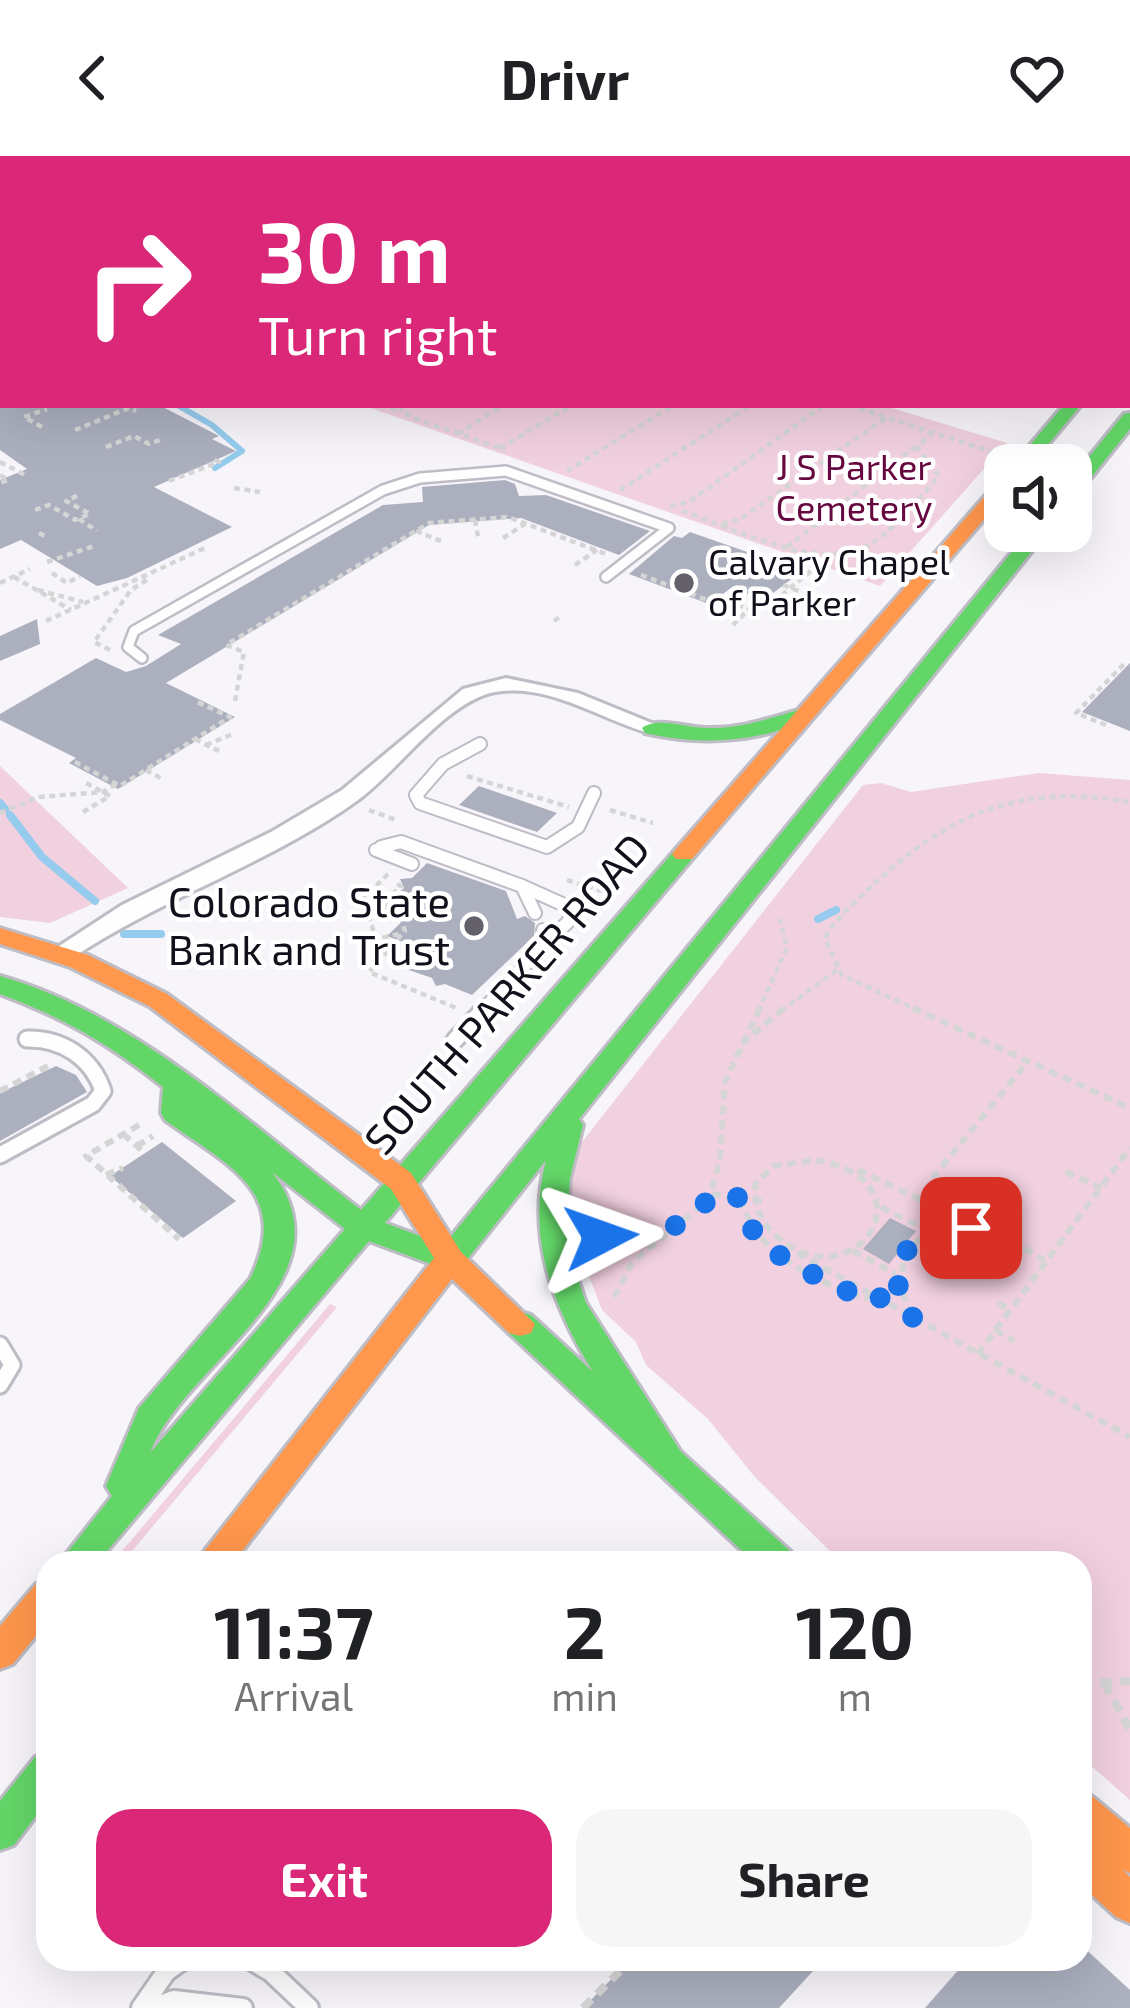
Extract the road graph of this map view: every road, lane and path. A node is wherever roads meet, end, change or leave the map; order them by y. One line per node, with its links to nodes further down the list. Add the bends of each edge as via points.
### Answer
1 (400, 408): 17 (path)
2 (497, 408): 17 (path)
3 (567, 408): 22 (path)
4 (669, 408): 30 (path, via 567,471)
5 (746, 408): 34 (path)
6 (820, 408): 43 (path, via 689,502 666,506)
7 (858, 408): 12 (path)
8 (1070, 408): 19 (main road)
9 (1106, 408): 26 (main road)
10 (47, 409): 14 (path, via 23,417)
11 (136, 411): 15 (path)
12 (886, 418): 16 (path); 43 (path, via 740,519)
13 (1130, 418): 26 (main road)
14 (42, 427)
15 (75, 430)
16 (931, 433): 20 (path); 23 (path)
17 (458, 434): 22 (path)
18 (160, 440): 21 (path)
19 (1040, 444)
20 (917, 445): 51 (path); 51 (path, via 939,476 870,546 834,559)
21 (106, 447)
22 (500, 448): 24 (path)
23 (984, 451)
24 (522, 456)
25 (211, 458): 31 (path, via 219,462)
26 (1098, 458): 28 (main road)
27 (0, 462): 29 (path)
28 (1092, 465)
29 (27, 476)
30 (585, 478)
31 (169, 481)
32 (602, 484): 34 (path)
33 (233, 488): 35 (path)
34 (620, 490): 37 (path)
35 (260, 492)
36 (79, 495): 40 (path, via 66,501 89,514)
37 (635, 495)
38 (984, 508): 79 (main road, SOUTH PARKER ROAD)
39 (35, 510): 40 (path, via 49,505)
40 (80, 518): 44 (path)
41 (475, 520): 42 (path); 45 (path); 46 (path)
42 (525, 524): 47 (path); 52 (path)
43 (718, 524): 51 (path)
44 (97, 531)
45 (416, 531): 48 (path); 78 (path, via 226,645 244,652)
46 (478, 537)
47 (503, 538)
48 (443, 542)
49 (195, 543): 62 (path, via 205,548)
50 (94, 546): 55 (path)
51 (787, 547)
52 (597, 550): 54 (path); 56 (path)
53 (1022, 552): 123 (main road)
54 (616, 558)
55 (46, 562)
56 (575, 565)
57 (30, 569): 63 (path)
58 (134, 570): 62 (path)
59 (812, 570): 67 (path)
60 (631, 571): 71 (path)
61 (52, 573): 64 (path, via 67,583)
62 (144, 575): 70 (path)
63 (14, 577): 66 (path); 68 (path)
64 (80, 577)
65 (606, 577): 75 (lane, via 669,532 667,525 514,472 420,478 383,490 134,632 128,647)
66 (0, 583)
67 (786, 586): 69 (path); 71 (path, via 771,604 758,600)
68 (36, 590): 70 (path); 72 (path)
69 (803, 593)
70 (86, 603): 72 (path)
71 (749, 609): 74 (path)
72 (71, 610): 73 (path)
73 (46, 621)
74 (733, 625)
75 (142, 658)
76 (1126, 662): 81 (path, via 1076,713)
77 (195, 700): 80 (path, via 230,717)
78 (235, 700)
79 (808, 712): 82 (main road, via 740,740); 100 (main road, SOUTH PARKER ROAD)
80 (218, 724): 83 (path); 85 (path, via 235,733)
81 (1106, 725)
82 (653, 728): 100 (main road, via 702,750 714,765); 111 (street, via 532,688 474,691 346,798 106,922)
83 (195, 739): 85 (path); 88 (path)
84 (480, 744): 94 (lane, via 460,750 421,787 420,803 547,847 579,827)
85 (206, 745): 86 (path)
86 (224, 753)
87 (75, 762): 92 (path)
88 (146, 770): 90 (path); 92 (path)
89 (460, 773): 97 (path)
90 (164, 780)
91 (86, 783): 93 (path)
92 (117, 784): 93 (path)
93 (104, 792): 101 (path, via 110,796); 102 (path, via 38,797)
94 (594, 793)
95 (629, 801): 99 (path)
96 (1130, 802): 113 (path, via 1035,796 943,825 830,928 825,938)
97 (580, 808)
98 (595, 809): 99 (path)
99 (620, 811): 103 (path)
100 (722, 811): 134 (main road, SOUTH PARKER ROAD)
101 (83, 812)
102 (0, 813)
103 (653, 823)
104 (407, 864): 106 (lane, via 379,848 400,842); 109 (path, via 363,899 376,939)
105 (401, 886): 109 (path, via 382,904 400,916)
106 (522, 886): 107 (lane); 117 (lane, via 571,908 569,921 546,935)
107 (535, 913)
108 (780, 919): 118 (path, via 787,958)
109 (404, 933): 115 (path, via 369,972)
110 (0, 936): 111 (main road)
111 (60, 954): 112 (main road); 134 (main road, via 177,1012)
112 (0, 966)
113 (837, 970): 118 (path); 120 (path)
114 (0, 985): 121 (main road, via 98,1024)
115 (467, 1012)
116 (27, 1039): 129 (lane, via 72,1052 100,1079 102,1093)
117 (455, 1040)
118 (739, 1046): 136 (path, via 724,1085)
119 (65, 1056): 122 (path)
120 (1028, 1061): 124 (path); 137 (path)
121 (177, 1082): 141 (main road); 164 (main road, via 175,1113 271,1194 281,1248 260,1288 150,1418)
122 (0, 1090)
123 (577, 1102): 149 (main road); 163 (main road, via 551,1190 553,1258)
124 (1130, 1108)
125 (152, 1117): 126 (path)
126 (123, 1134): 128 (path); 133 (path, via 86,1156)
127 (1130, 1148): 135 (path)
128 (145, 1153)
129 (0, 1155)
130 (849, 1167): 137 (path); 138 (path, via 784,1164 764,1176); 140 (path)
131 (123, 1168): 133 (path)
132 (1066, 1172): 135 (path)
133 (106, 1175): 146 (path)
134 (400, 1181): 141 (main road, SOUTH PARKER ROAD); 149 (main road)
135 (1101, 1188): 150 (path)
136 (712, 1193): 143 (path); 152 (path, via 741,1198 750,1228 772,1250 853,1294)
137 (923, 1199): 142 (path)
138 (753, 1200): 139 (path); 148 (path, via 762,1228)
139 (768, 1202)
140 (881, 1207): 144 (path); 147 (path, via 874,1232)
141 (361, 1226): 149 (main road); 164 (main road, SOUTH PARKER ROAD)
142 (986, 1230): 144 (path); 150 (path)
143 (665, 1232): 145 (path); 154 (path, via 625,1270)
144 (930, 1232): 151 (path, via 911,1245)
145 (588, 1238)
146 (179, 1239)
147 (853, 1250): 148 (path); 151 (path)
148 (797, 1252): 152 (path)
149 (451, 1260): 163 (main road); 166 (main road)
150 (1046, 1261): 155 (path)
151 (896, 1274): 156 (path)
152 (872, 1293): 156 (path)
153 (998, 1303): 155 (path)
154 (612, 1304)
155 (1010, 1310): 157 (path)
156 (914, 1318): 160 (path)
157 (995, 1330): 158 (path); 160 (path)
158 (1015, 1341)
159 (1, 1349): 161 (lane, via 12,1365)
160 (978, 1354): 162 (path)
161 (0, 1384)
162 (1130, 1437)
163 (667, 1457): 167 (main road)
164 (107, 1527): 165 (main road, SOUTH PARKER ROAD)
165 (86, 1551)
166 (221, 1551)
167 (765, 1551)
168 (36, 1608): 169 (main road)
169 (6, 1641)
170 (1130, 1682): 171 (path)
171 (1104, 1683): 172 (path); 173 (path)
172 (1092, 1684)
173 (1130, 1729)
174 (36, 1785): 176 (main road)
175 (1092, 1821): 177 (main road)
176 (0, 1831)
177 (1130, 1854)
178 (1092, 1869): 179 (main road)
179 (1130, 1903)
180 (167, 1971): 183 (lane)
181 (264, 1971): 186 (lane)
182 (620, 1971): 187 (path)
183 (142, 2008)
184 (153, 2008): 185 (lane, via 174,2000)
185 (243, 2008)
186 (309, 2008)
187 (583, 2008)

